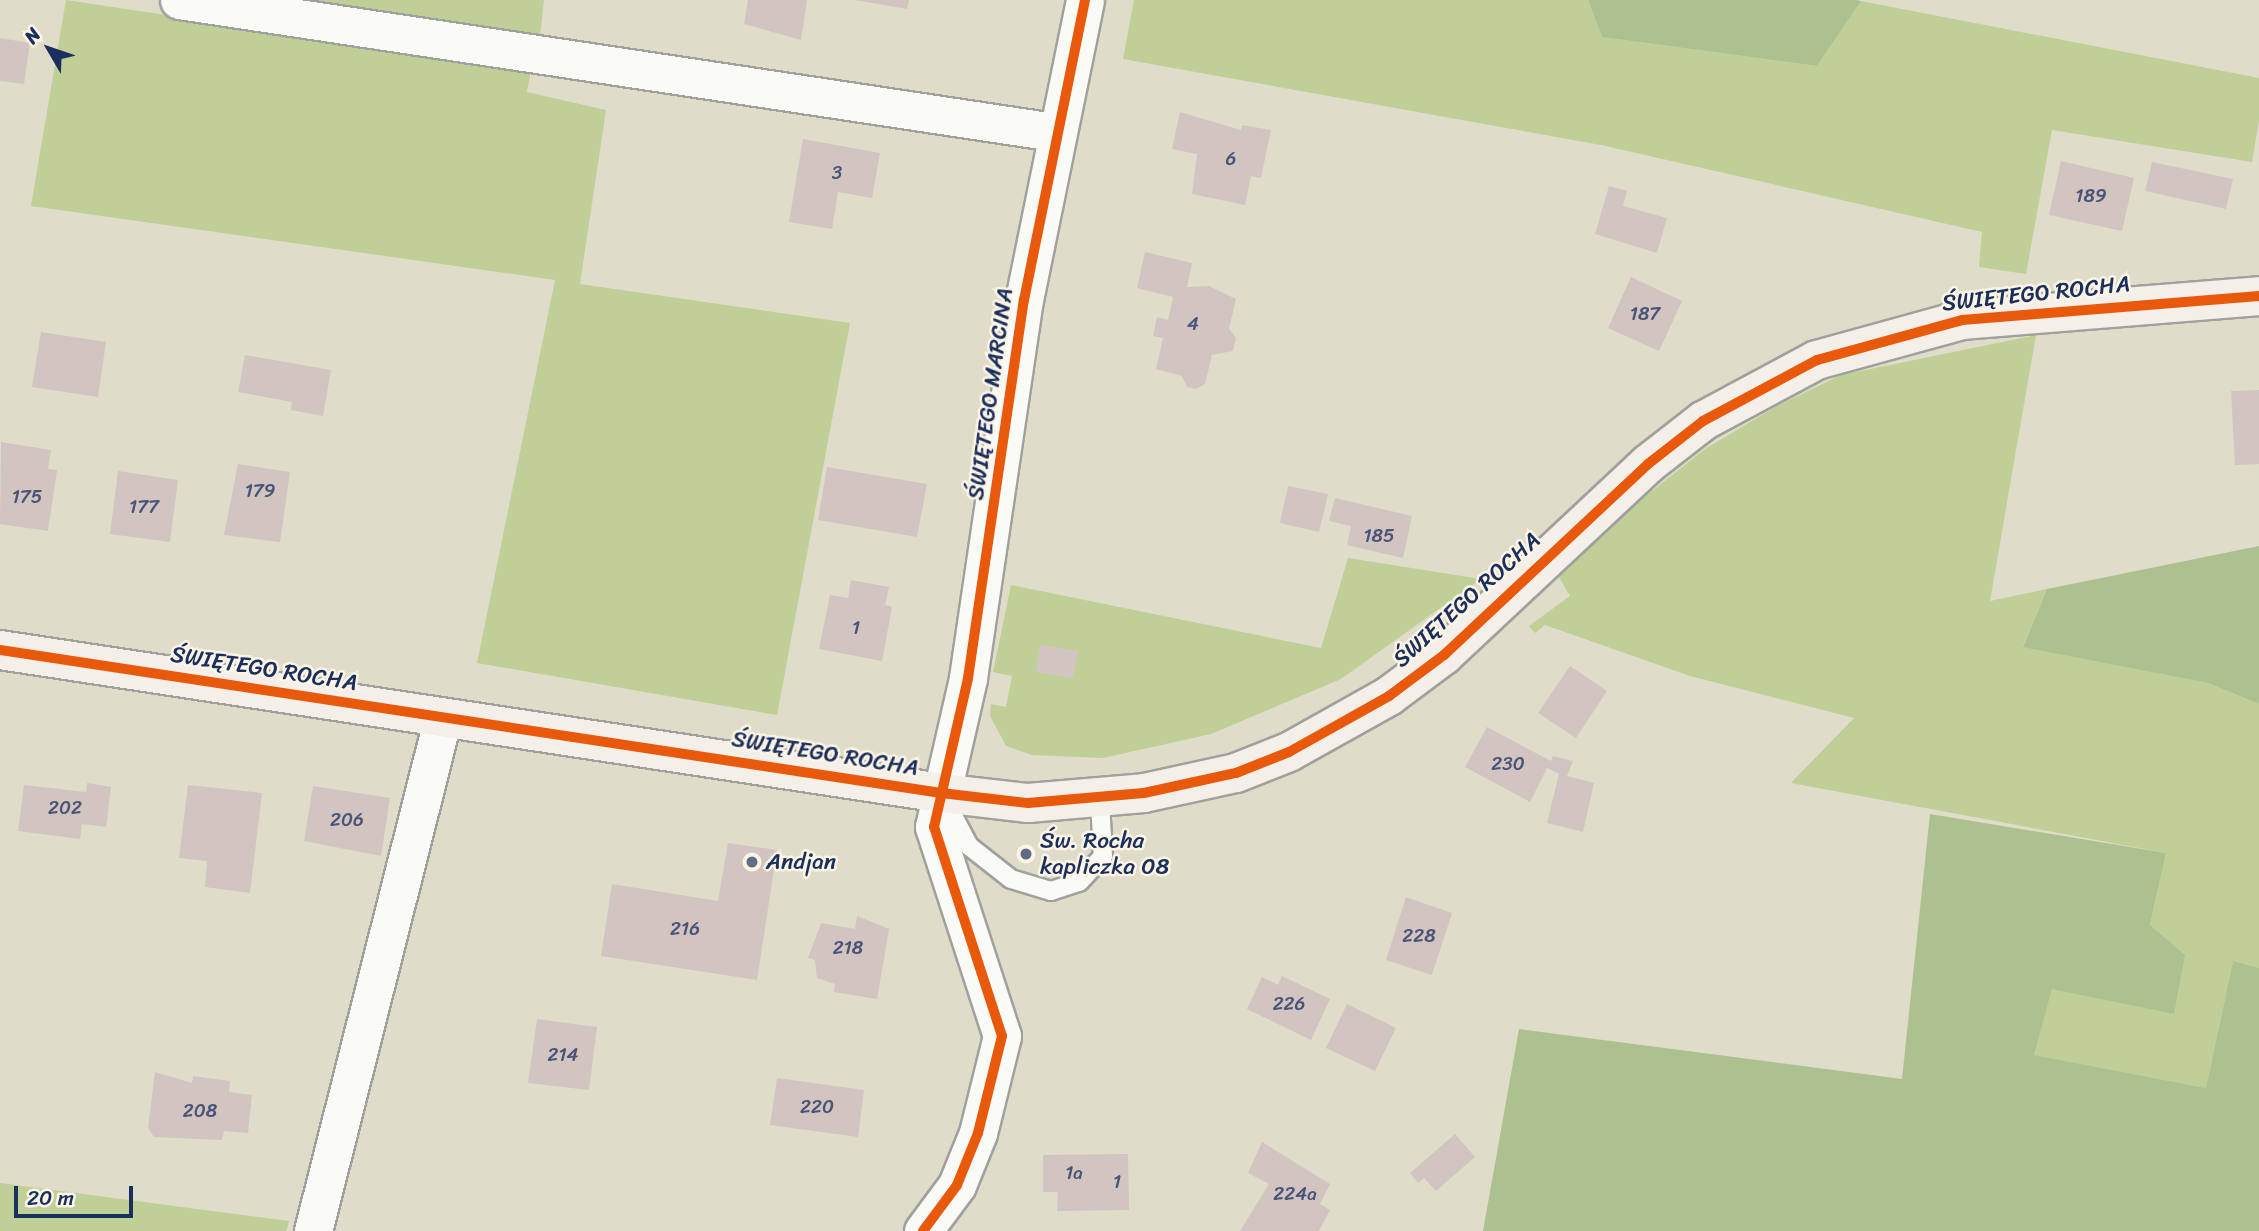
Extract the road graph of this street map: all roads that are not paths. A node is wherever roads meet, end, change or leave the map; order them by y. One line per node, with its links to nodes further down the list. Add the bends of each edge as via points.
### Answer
1 (179, 0): 3 (street)
2 (1085, 0): 3 (street, ŚWIĘTEGO MARCINA)
3 (1054, 132): 7 (street, ŚWIĘTEGO MARCINA, via 1024,300 984,593)
4 (2259, 296): 8 (street, ŚWIĘTEGO ROCHA, via 1962,320 1817,360 1750,393 1659,455 1444,655 1389,696 1319,737 1236,773)
5 (0, 650): 6 (street, ŚWIĘTEGO ROCHA)
6 (443, 718): 7 (street, ŚWIĘTEGO ROCHA); 9 (street)
7 (941, 793): 8 (street, ŚWIĘTEGO ROCHA, via 1028,803); 8 (lane, via 969,846 1010,879 1051,891 1079,883 1103,856); 10 (street, ŚWIĘTEGO MARCINA, via 934,827 942,860 1002,1036 978,1133 957,1185)
8 (1100, 800)
9 (313, 1231)
10 (923, 1231)

